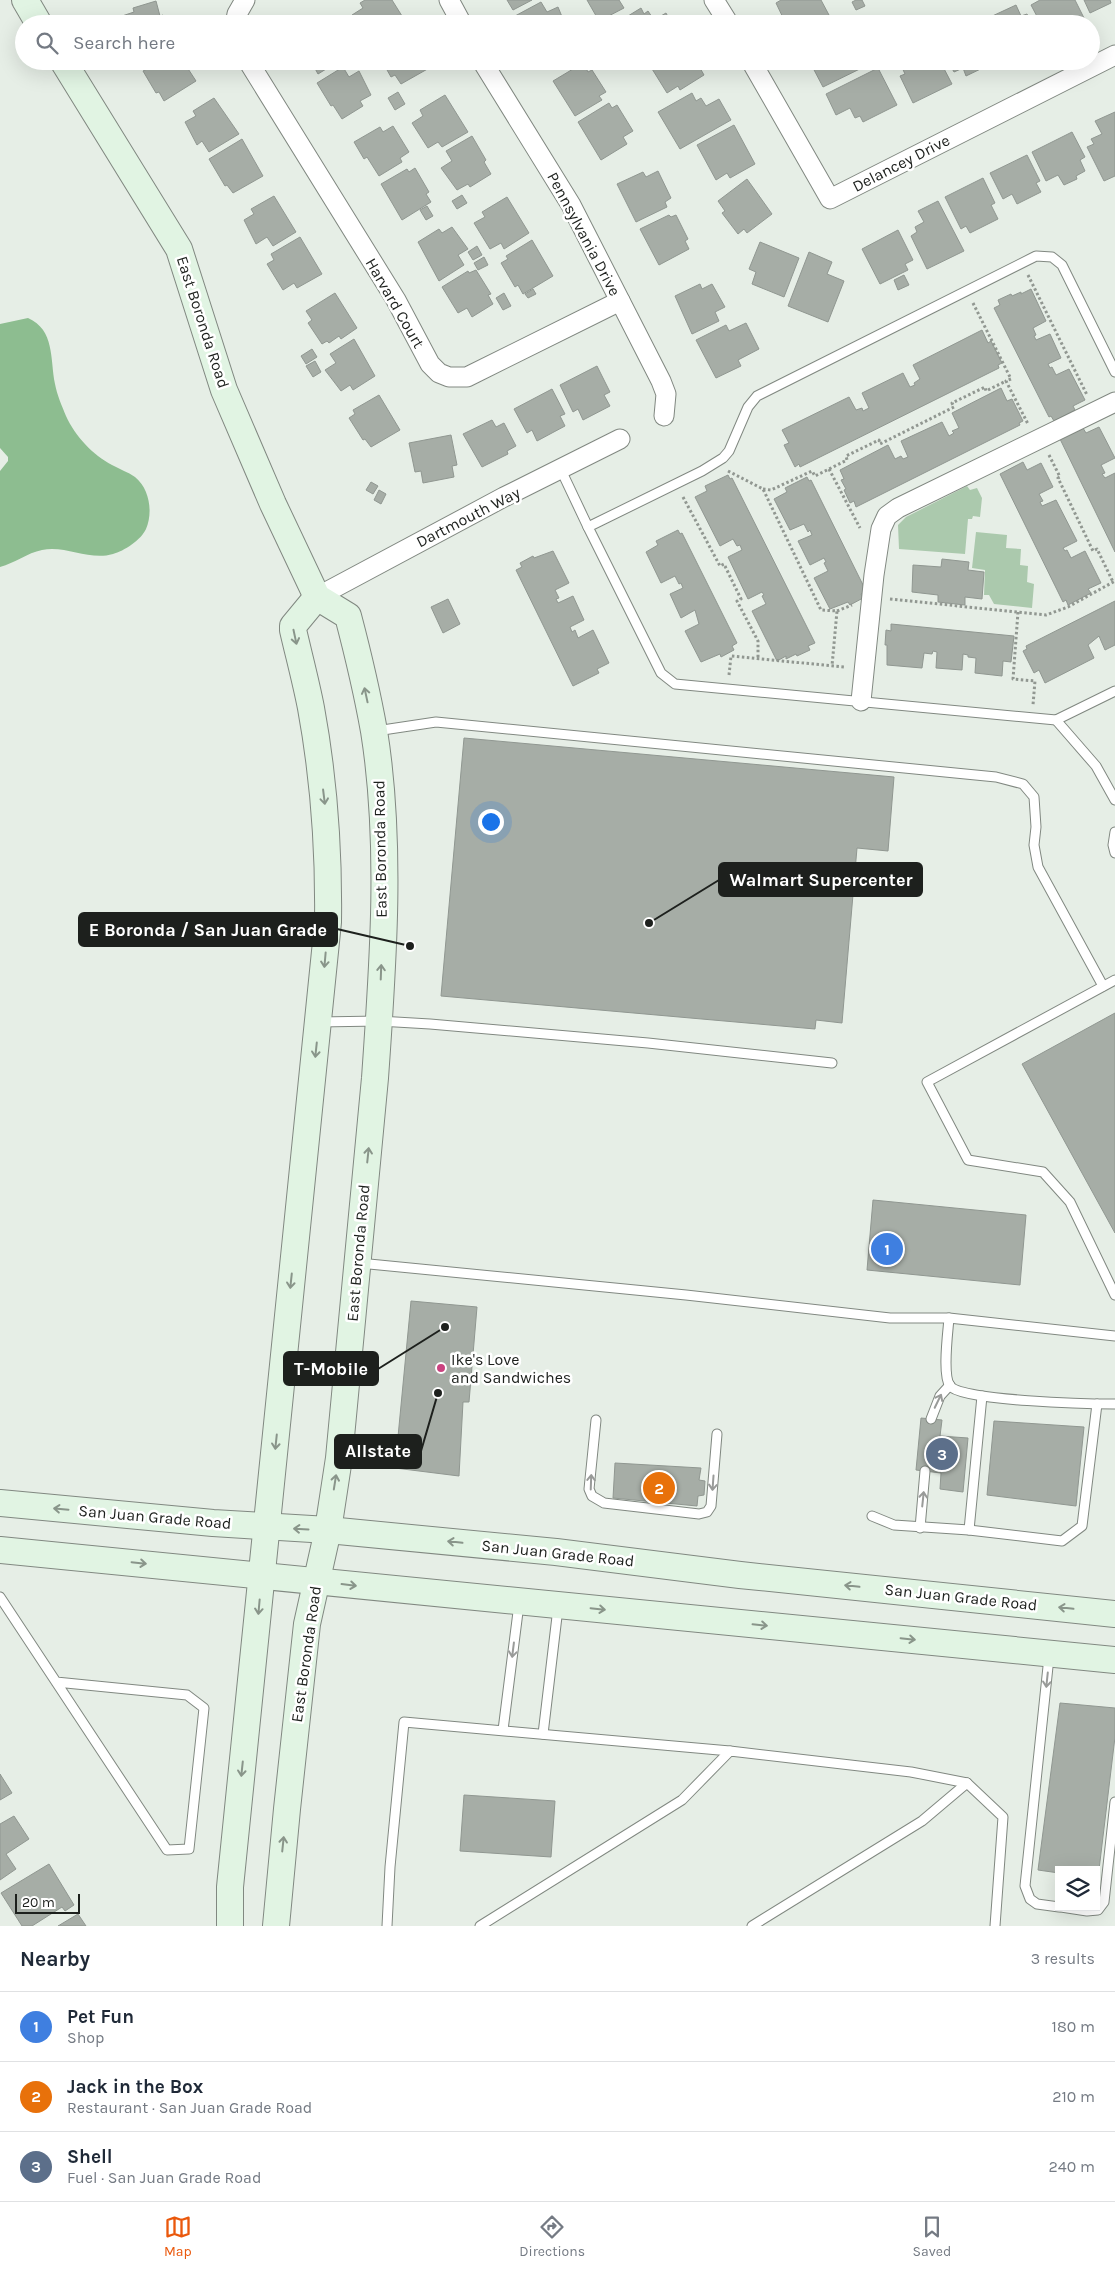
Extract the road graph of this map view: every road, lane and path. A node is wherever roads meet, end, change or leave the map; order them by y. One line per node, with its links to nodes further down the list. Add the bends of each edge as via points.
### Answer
1 (25, 0): 5 (main road)
2 (245, 0): 6 (street)
3 (449, 0): 7 (street)
4 (714, 0): 8 (street)
5 (34, 15)
6 (237, 15)
7 (457, 15)
8 (723, 15)
9 (1115, 55): 10 (street, Delancey Drive)
10 (1100, 63)
11 (69, 70): 34 (main road, East Boronda Road, via 179,249 224,390)
12 (254, 70): 18 (street, Harvard Court, via 396,300 430,364 439,372 454,378 467,377)
13 (488, 70): 18 (street, Pennsylvania Drive, via 571,205)
14 (756, 70): 15 (street, Delancey Drive, via 830,199)
15 (1085, 70)
16 (1022, 263): 17 (lane); 19 (lane, via 1044,255 1062,265); 22 (path)
17 (967, 290): 20 (path, via 1011,379); 26 (lane, via 757,396 748,406 729,451)
18 (620, 301): 23 (street, Pennsylvania Drive, via 666,394)
19 (1115, 372)
20 (1006, 381): 25 (path); 27 (path, via 986,391 984,387 952,403 954,407 880,444 879,440 846,456 847,460)
21 (1115, 402): 22 (street)
22 (1095, 411): 25 (street)
23 (664, 416)
24 (620, 439): 28 (street, Dartmouth Way)
25 (1039, 439): 32 (street, via 898,508 887,516); 33 (path, via 1093,551 1097,550)
26 (719, 461): 29 (lane); 30 (path, via 728,472)
27 (829, 469): 30 (path, via 815,476 812,470 771,490); 32 (path, via 860,528)
28 (561, 470): 31 (lane); 34 (street, Dartmouth Way)
29 (676, 484): 31 (lane); 37 (path, via 741,599 737,601 758,641)
30 (762, 489): 38 (path, via 822,610 837,611)
31 (588, 527): 40 (lane, via 664,677 675,684)
32 (881, 529): 35 (street)
33 (1114, 582): 36 (path, via 1046,615)
34 (316, 597): 45 (main road, East Boronda Road, one-way to 34, via 348,616); 52 (main road, one-way to 52, via 293,630 311,708 328,839 328,922)
35 (872, 598): 36 (path); 39 (street)
36 (1018, 612): 43 (path, via 1013,679 1034,682)
37 (758, 660): 38 (path); 40 (path, via 731,656)
38 (832, 666): 39 (path)
39 (865, 667): 42 (street)
40 (728, 689): 42 (lane)
41 (1115, 691): 44 (lane)
42 (861, 701): 43 (lane)
43 (1032, 718): 44 (lane)
44 (1056, 720): 46 (lane, via 1096,766)
45 (374, 731): 50 (lane, via 436,722 996,777 1023,784 1034,797 1034,845 1038,867); 51 (main road, East Boronda Road, one-way to 45, via 384,874 382,809)
46 (1115, 800)
47 (1115, 832): 48 (lane)
48 (1115, 853)
49 (1115, 980): 50 (lane)
50 (1103, 986): 55 (lane, via 927,1082 968,1160 1043,1172 1070,1202)
51 (379, 1021): 52 (lane); 53 (lane); 54 (main road, East Boronda Road, one-way to 51)
52 (319, 1022): 68 (main road, one-way to 68)
53 (832, 1062)
54 (357, 1263): 56 (lane, via 890,1318); 70 (main road, East Boronda Road, one-way to 54, via 339,1458)
55 (1115, 1295)
56 (949, 1318): 57 (lane); 58 (lane, via 946,1375)
57 (1115, 1336)
58 (950, 1385): 59 (lane, via 957,1391); 62 (lane, one-way to 58, via 940,1396)
59 (982, 1396): 60 (lane); 71 (lane)
60 (1097, 1404): 61 (lane); 71 (lane, via 1082,1526 1062,1541)
61 (1115, 1404)
62 (931, 1419)
63 (596, 1420): 64 (lane, one-way to 63, via 711,1506 707,1512 699,1514 604,1503 592,1496 589,1489)
64 (717, 1434)
65 (925, 1471): 69 (lane, one-way to 65)
66 (0, 1503): 68 (main road, San Juan Grade Road, one-way to 66)
67 (872, 1516): 69 (lane, via 894,1525)
68 (267, 1527): 70 (main road, San Juan Grade Road, one-way to 68); 73 (main road)
69 (920, 1528): 71 (lane)
70 (328, 1530): 74 (main road, East Boronda Road); 78 (main road, San Juan Grade Road, one-way to 70)
71 (969, 1530)
72 (0, 1550): 73 (main road, one-way to 73)
73 (262, 1576): 74 (main road); 89 (main road, one-way to 89, via 230,1887)
74 (317, 1581): 76 (main road, one-way to 76); 90 (main road, East Boronda Road, one-way to 74, via 307,1624)
75 (0, 1597): 81 (lane)
76 (520, 1601): 77 (main road); 82 (lane, one-way to 82)
77 (558, 1605): 79 (main road, one-way to 79); 83 (lane)
78 (1115, 1614)
79 (1050, 1654): 80 (main road); 87 (lane, one-way to 87, via 1026,1886 1030,1900)
80 (1115, 1660)
81 (56, 1682): 81 (lane, via 187,1695 204,1708 189,1849 167,1850)
82 (503, 1730): 83 (lane); 91 (lane, via 404,1722)
83 (543, 1734): 84 (lane)
84 (730, 1751): 85 (lane, via 911,1772); 92 (lane, via 682,1800)
85 (967, 1783): 93 (lane, via 922,1821); 94 (lane, via 1003,1817)
86 (1115, 1802): 88 (lane, via 1104,1902)
87 (1055, 1906)
88 (1100, 1907)
89 (230, 1926)
90 (276, 1926)
91 (387, 1926)
92 (480, 1926)
93 (752, 1926)
94 (995, 1926)

